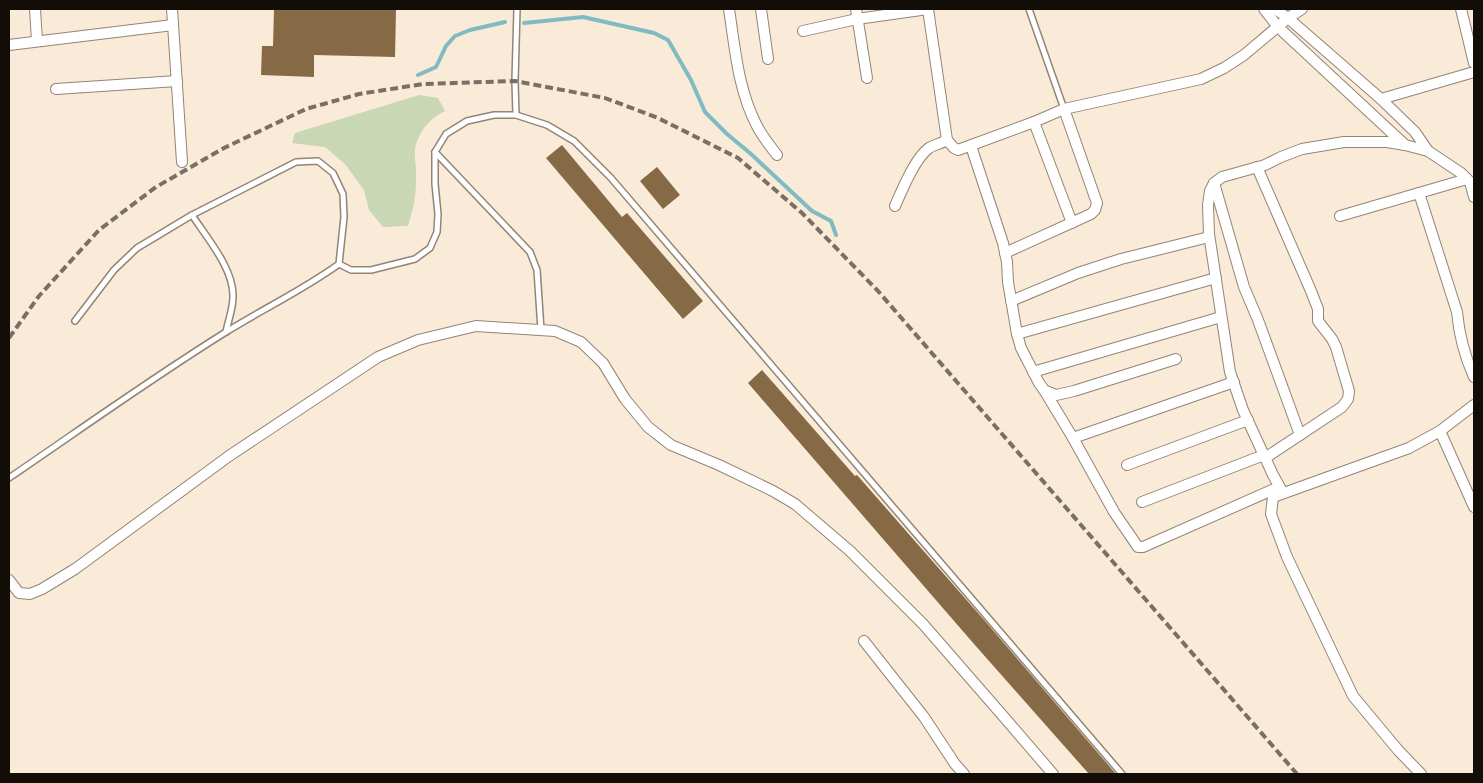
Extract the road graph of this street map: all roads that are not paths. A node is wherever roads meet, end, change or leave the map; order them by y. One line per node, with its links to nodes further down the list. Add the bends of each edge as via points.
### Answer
1 (35, 9): 17 (street)
2 (172, 9): 14 (street)
3 (517, 9): 27 (lane)
4 (729, 9): 34 (street, via 747,104 758,128)
5 (760, 9): 19 (street)
6 (928, 9): 12 (street); 29 (street)
7 (1029, 9): 26 (lane)
8 (1264, 9): 15 (street)
9 (1275, 9): 13 (street)
10 (1302, 9): 13 (street)
11 (1461, 9): 20 (street)
12 (857, 14): 16 (street); 22 (street)
13 (1288, 18): 15 (street); 25 (street)
14 (173, 25): 17 (street); 23 (street)
15 (1278, 26): 26 (street, via 1244,55 1201,79); 30 (street)
16 (803, 31)
17 (37, 41): 18 (street)
18 (9, 45)
19 (768, 59)
20 (1474, 63)
21 (1474, 72): 25 (street)
22 (867, 78)
23 (177, 81): 24 (street); 35 (street)
24 (56, 89)
25 (1381, 98): 32 (street, via 1415,132)
26 (1064, 109): 28 (street); 44 (street, via 1097,203 1091,214)
27 (516, 114): 33 (lane, via 467,121 446,134); 75 (lane, via 547,125 574,141 611,178)
28 (1034, 122): 31 (street); 44 (street)
29 (947, 140): 31 (street, via 958,150); 41 (street, via 929,149 922,157)
30 (1405, 145): 32 (street); 36 (street, via 1344,142 1302,149)
31 (971, 146): 46 (street)
32 (1428, 151): 37 (street)
33 (435, 152): 47 (lane, via 438,214 437,232 430,248 415,260 371,270 351,270); 52 (lane, via 530,252 537,270)
34 (777, 155)
35 (182, 162)
36 (1256, 167): 38 (street, via 1222,177); 63 (street, via 1312,291 1320,324 1336,348 1349,391 1342,407)
37 (1469, 179): 39 (street); 40 (street)
38 (1214, 183): 45 (street, via 1208,206); 63 (street, via 1244,287)
39 (1419, 193): 43 (street); 57 (street)
40 (1474, 197)
41 (895, 206)
42 (192, 215): 47 (lane, via 296,162 318,161 333,173 343,194); 51 (lane, via 137,248 114,270); 53 (lane, via 230,276 233,297)
43 (1340, 216)
44 (1072, 223): 46 (street)
45 (1209, 237): 48 (street); 49 (street, via 1121,258)
46 (1005, 253): 49 (street)
47 (339, 264): 53 (lane, via 318,280)
48 (1216, 278): 50 (street); 54 (street)
49 (1011, 301): 54 (street)
50 (1222, 317): 56 (street); 58 (street)
51 (75, 320)
52 (541, 330): 71 (street, via 476,326 418,340 378,357 229,456 75,569 42,589 30,594 19,593); 74 (street, via 581,342 603,363 625,399 648,427 671,445 719,465 795,504 850,551 923,624)
53 (226, 332): 67 (lane)
54 (1017, 334): 56 (street)
55 (1176, 359): 59 (street, via 1074,391 1056,395)
56 (1033, 372): 59 (street)
57 (1474, 377)
58 (1234, 382): 61 (street); 64 (street)
59 (1044, 390): 64 (street)
60 (1474, 405): 62 (street)
61 (1248, 420): 65 (street); 66 (street)
62 (1440, 431): 68 (street, via 1408,448); 70 (street)
63 (1300, 435): 65 (street)
64 (1073, 438): 68 (street, via 1114,512 1138,547)
65 (1264, 457): 68 (street); 69 (street)
66 (1127, 465)
67 (9, 478)
68 (1281, 490): 76 (street, via 1273,497 1270,514 1336,663 1353,696)
69 (1142, 502)
70 (1474, 507)
71 (9, 580)
72 (864, 641): 73 (street)
73 (964, 774)
74 (1052, 774)
75 (1122, 774)
76 (1422, 774)

